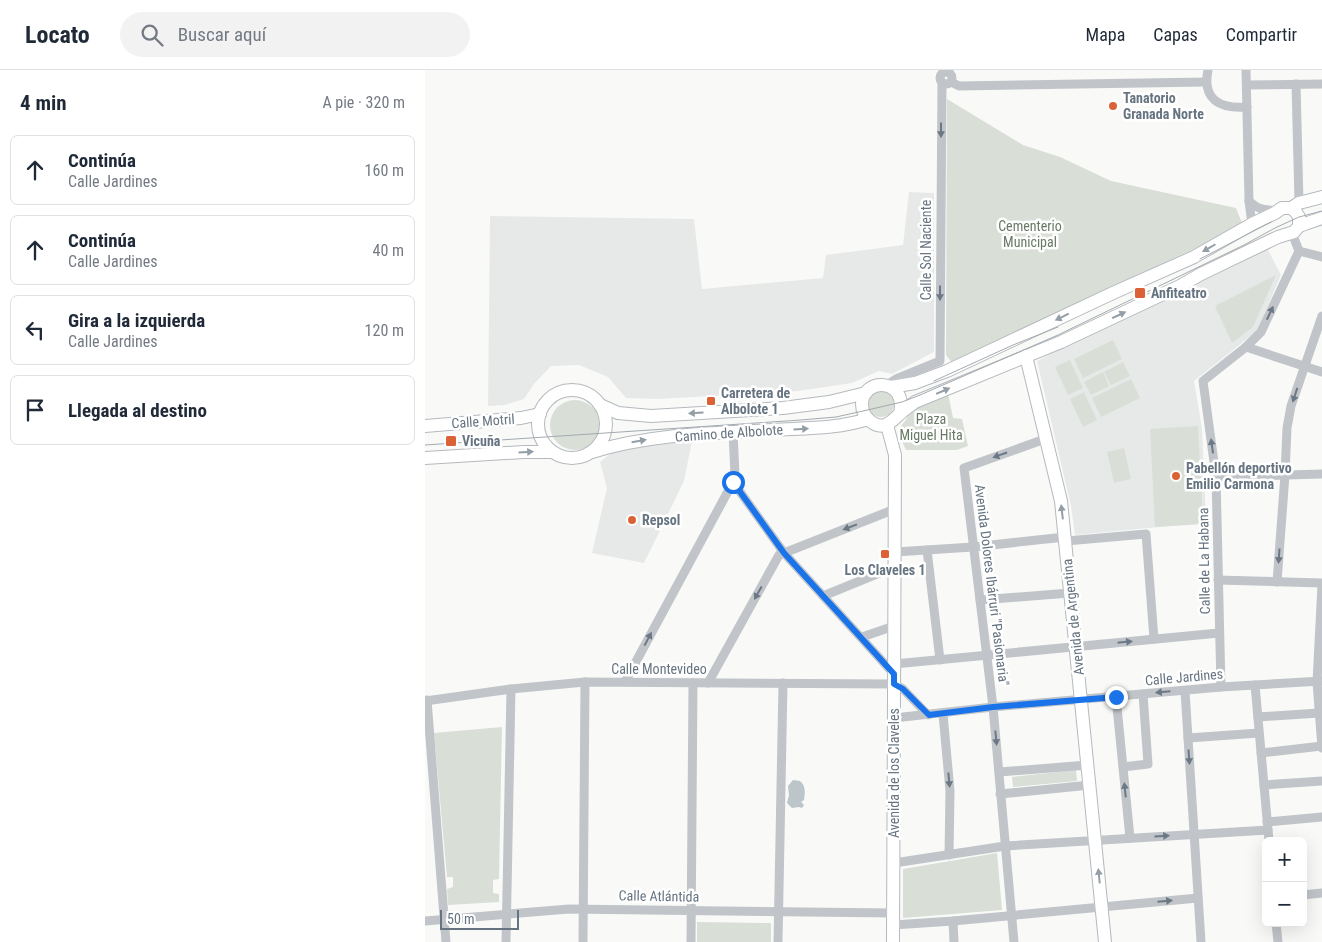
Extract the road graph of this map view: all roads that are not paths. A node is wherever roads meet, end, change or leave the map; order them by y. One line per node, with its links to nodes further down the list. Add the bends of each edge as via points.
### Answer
1 (1209, 70): 3 (street)
2 (1246, 70): 6 (street)
3 (1206, 82): 7 (street, via 1209,94 1217,103 1227,107); 21 (street, Calle Sol Naciente, one-way to 21, via 959,86 946,82 940,361 896,379)
4 (1296, 84): 5 (street); 6 (street); 10 (street)
5 (1322, 84)
6 (1247, 85): 7 (street)
7 (1247, 107): 9 (street)
8 (1322, 197): 10 (street)
9 (1249, 201): 10 (street, via 1265,211); 12 (street)
10 (1286, 208): 12 (street); 13 (street, via 1298,214); 13 (street, via 1273,222 1278,231)
11 (1322, 218): 13 (street)
12 (1252, 224): 21 (street, one-way to 21, via 1194,257 947,371 915,384)
13 (1292, 231): 14 (street); 18 (street, one-way to 13, via 1114,318)
14 (1299, 251): 15 (street); 17 (street, Calle de La Habana, one-way to 14, via 1261,332)
15 (1322, 256)
16 (1322, 316): 19 (street)
17 (1246, 347): 19 (street); 36 (street, Calle de La Habana, one-way to 17, via 1203,381)
18 (1026, 356): 24 (street, one-way to 18, via 915,402); 30 (street, Avenida de Argentina)
19 (1304, 366): 20 (street); 35 (street, one-way to 35, via 1287,428)
20 (1322, 372)
21 (889, 386): 22 (street, via 880,385); 24 (street, via 900,396)
22 (866, 393): 23 (street, Camino de Albolote, one-way to 23, via 783,408 651,416 618,413); 26 (street, via 861,405)
23 (600, 405): 25 (street, via 586,393 569,390 553,396 544,404); 32 (street, via 606,422 605,435)
24 (900, 413): 27 (street)
25 (540, 414): 28 (street, Calle Motril); 31 (street, via 540,437)
26 (867, 419): 27 (street); 29 (street, Camino de Albolote, one-way to 26, via 829,427)
27 (887, 425): 38 (street, Avenida de los Claveles, via 895,455)
28 (425, 426)
29 (733, 432): 32 (street, Camino de Albolote, one-way to 29, via 654,438); 37 (street)
30 (1045, 439): 39 (street, Avenida de Argentina, one-way to 30, via 1061,501); 40 (street, Avenida Dolores Ibárruri "Pasionaria", one-way to 40, via 964,468)
31 (552, 452): 32 (street, via 567,458); 33 (street, one-way to 31)
32 (591, 452)
33 (425, 458)
34 (1322, 474): 35 (street)
35 (1285, 475): 36 (street); 46 (street, one-way to 46)
36 (1216, 477): 45 (street, Calle de La Habana)
37 (733, 482): 43 (street); 60 (street, one-way to 37)
38 (895, 509): 42 (street, Avenida de los Claveles); 43 (street, one-way to 43)
39 (1065, 539): 40 (street); 48 (street, Avenida de Argentina); 54 (street, via 1145,534)
40 (973, 547): 41 (street); 50 (street, Avenida Dolores Ibárruri "Pasionaria")
41 (927, 550): 42 (street); 57 (street)
42 (895, 552): 44 (street, Avenida de los Claveles)
43 (784, 553): 49 (street); 63 (street, one-way to 63, via 779,555)
44 (894, 567): 49 (street); 51 (street, Avenida de los Claveles)
45 (1218, 580): 46 (street); 52 (street, Calle de La Habana)
46 (1277, 582): 47 (street)
47 (1322, 584): 62 (street)
48 (1070, 593): 50 (street); 55 (street, Avenida de Argentina)
49 (823, 596): 53 (street)
50 (980, 600): 56 (street, Avenida Dolores Ibárruri "Pasionaria")
51 (894, 626): 53 (street); 58 (street, Avenida de los Claveles)
52 (1219, 633): 54 (street, Calle Montevideo); 66 (street, Calle de La Habana)
53 (861, 637): 58 (street)
54 (1154, 639): 55 (street, Calle Montevideo, one-way to 54)
55 (1077, 647): 56 (street, Calle Montevideo); 71 (street, Avenida de Argentina)
56 (986, 655): 57 (street, Calle Montevideo); 73 (street, Avenida Dolores Ibárruri "Pasionaria")
57 (940, 660): 58 (street, Calle Montevideo)
58 (894, 674): 64 (street, Calle Montevideo); 76 (street, via 903,689); 78 (street, Avenida de los Claveles)
59 (585, 682): 60 (street, Calle Montevideo); 67 (street, Calle Montevideo); 103 (street)
60 (625, 682): 61 (street, Calle Montevideo)
61 (693, 682): 63 (street, Calle Montevideo); 104 (street)
62 (1319, 682): 65 (street, Calle Jardines); 74 (street)
63 (708, 683): 64 (street, Calle Montevideo)
64 (783, 683): 105 (street)
65 (1255, 685): 66 (street, Calle Jardines); 77 (street)
66 (1221, 687): 68 (street, Calle Jardines)
67 (511, 689): 72 (street, Calle Montevideo); 106 (street)
68 (1185, 690): 69 (street, Calle Jardines, one-way to 69); 80 (street)
69 (1143, 694): 70 (street, Calle Jardines); 84 (street, via 1148,764)
70 (1116, 697): 71 (street, Calle Jardines); 84 (street)
71 (1082, 700): 73 (street, Calle Jardines); 83 (street, Avenida de Argentina)
72 (426, 701): 108 (street)
73 (993, 707): 75 (street, Calle Jardines); 85 (street, Avenida Dolores Ibárruri "Pasionaria", one-way to 85)
74 (1319, 713): 77 (street); 81 (street)
75 (943, 714): 76 (street, Calle Jardines); 97 (street, one-way to 97, via 950,791)
76 (929, 715): 78 (street, Calle Jardines)
77 (1258, 717): 79 (street)
78 (894, 718): 98 (street, Avenida de los Claveles)
79 (1259, 733): 80 (street); 82 (street)
80 (1188, 738): 92 (street, one-way to 92)
81 (1322, 747): 82 (street)
82 (1261, 753): 88 (street)
83 (1088, 765): 85 (street); 87 (street, Avenida de Argentina)
84 (1123, 767): 94 (street, one-way to 84)
85 (999, 772): 89 (street, Avenida Dolores Ibárruri "Pasionaria")
86 (1322, 781): 88 (street)
87 (1090, 785): 89 (street); 95 (street, Avenida de Argentina)
88 (1264, 785): 91 (street)
89 (1001, 794): 96 (street, Avenida Dolores Ibárruri "Pasionaria")
90 (1322, 817): 91 (street)
91 (1267, 826): 92 (street); 93 (street)
92 (1194, 834): 94 (street, one-way to 92); 101 (street)
93 (1268, 837)
94 (1129, 838): 95 (street)
95 (1095, 841): 96 (street); 102 (street, Avenida de Argentina, one-way to 95)
96 (1005, 846): 97 (street); 107 (street, Avenida Dolores Ibárruri "Pasionaria")
97 (949, 855): 98 (street)
98 (894, 863): 109 (street, Avenida de los Claveles)
99 (1322, 893): 100 (street)
100 (1307, 895)
101 (1198, 898): 102 (street, Calle Atlántida, one-way to 101); 122 (street)
102 (1102, 906): 107 (street, Calle Atlántida); 121 (street, Avenida de Argentina)
103 (583, 909): 104 (street, Calle Atlántida); 106 (street, Calle Atlántida); 115 (street)
104 (691, 910): 105 (street, Calle Atlántida); 116 (street)
105 (779, 912): 109 (street, Calle Atlántida); 117 (street)
106 (507, 914): 108 (street, Calle Atlántida); 114 (street)
107 (1011, 914): 111 (street, Calle Atlántida); 120 (street, Avenida Dolores Ibárruri "Pasionaria")
108 (445, 919): 110 (street, Calle Atlántida); 113 (street)
109 (893, 919): 111 (street, Calle Atlántida); 118 (street, Avenida de los Claveles)
110 (425, 921)
111 (953, 921): 119 (street)
112 (1276, 927): 123 (street)
113 (447, 942)
114 (507, 942)
115 (583, 942)
116 (691, 942)
117 (778, 942)
118 (893, 942)
119 (954, 942)
120 (1014, 942)
121 (1105, 942)
122 (1201, 942)
123 (1278, 942)

